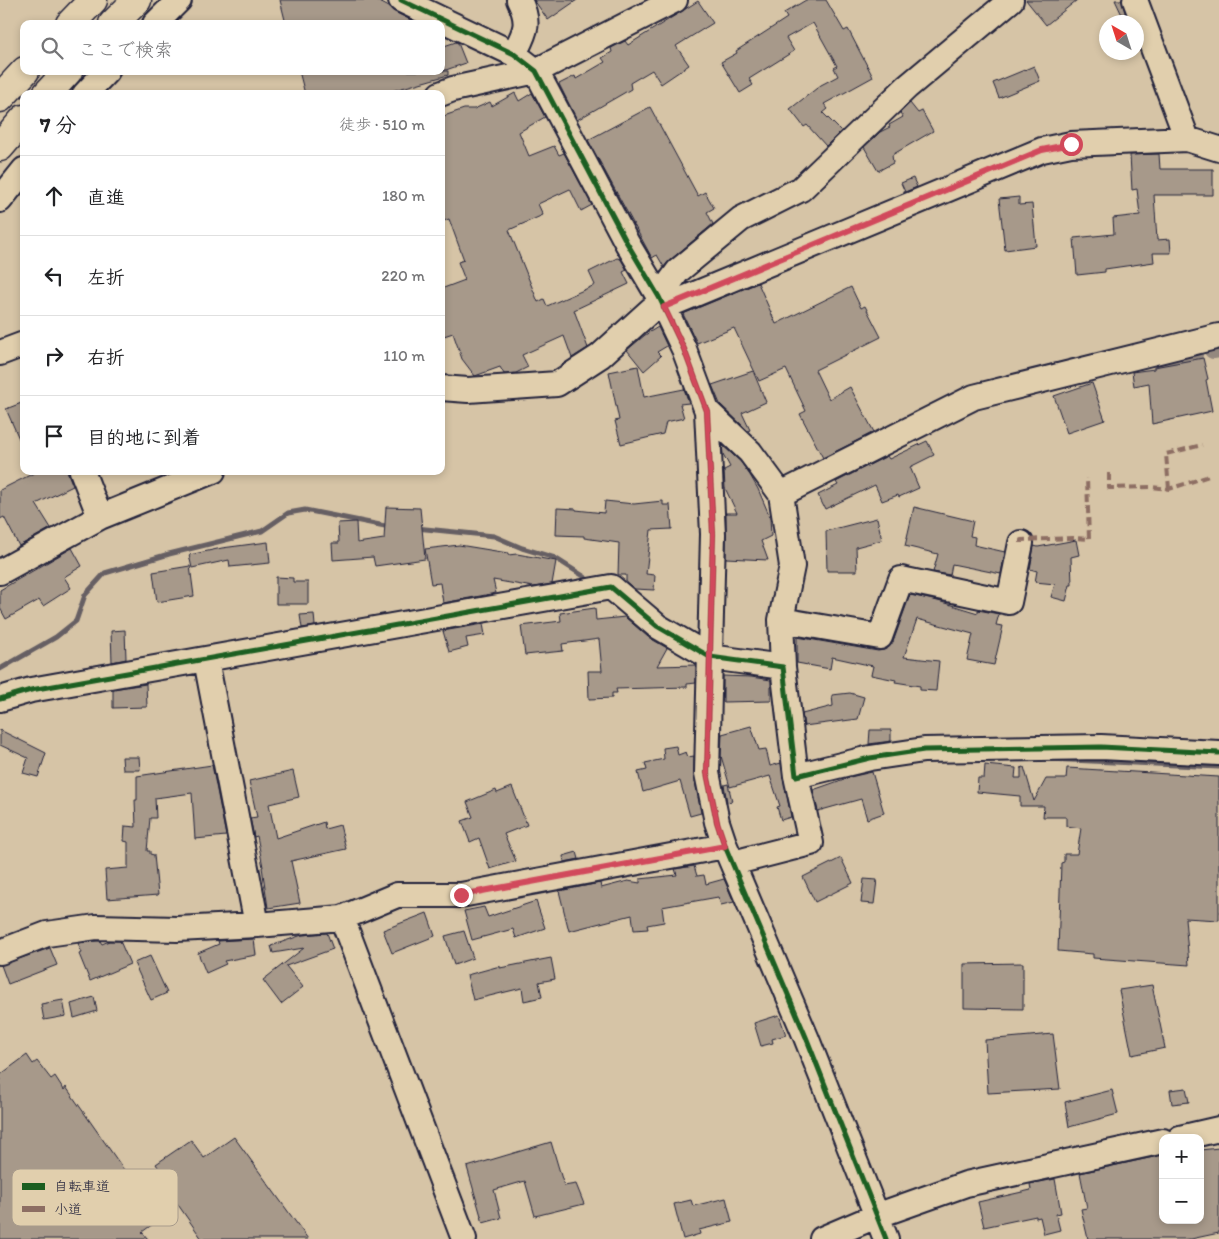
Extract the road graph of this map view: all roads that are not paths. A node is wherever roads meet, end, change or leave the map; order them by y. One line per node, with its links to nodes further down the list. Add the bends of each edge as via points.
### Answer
1 (93, 0): 9 (highway)
2 (137, 0): 10 (highway)
3 (179, 0): 11 (street)
4 (402, 0): 12 (street)
5 (519, 0): 14 (street, via 526,30)
6 (675, 0): 15 (street)
7 (1011, 0): 27 (street, via 907,88 802,189 741,219 678,271)
8 (1135, 0): 23 (street)
9 (74, 20)
10 (117, 20)
11 (158, 20)
12 (443, 20)
13 (445, 21): 14 (street)
14 (514, 54): 15 (street)
15 (536, 71): 21 (street); 27 (street)
16 (21, 75): 22 (highway)
17 (65, 75): 19 (highway)
18 (102, 75): 20 (street)
19 (51, 90)
20 (89, 90)
21 (445, 92)
22 (0, 98)
23 (1187, 139): 24 (street); 27 (street, via 1071,144 1042,150)
24 (1219, 149)
25 (20, 175): 26 (street)
26 (0, 200)
27 (662, 302): 31 (street, via 600,356 557,384 468,390); 32 (street)
28 (1219, 336): 35 (street, via 974,397)
29 (20, 346): 30 (street)
30 (0, 353)
31 (445, 388)
32 (707, 411): 35 (street, via 750,452); 40 (street, via 713,534)
33 (84, 475): 36 (street)
34 (203, 475): 36 (street)
35 (781, 494): 39 (street, via 792,566)
36 (100, 517): 38 (street)
37 (1021, 543): 39 (street, via 1009,602 901,579 880,637)
38 (0, 572)
39 (781, 620): 42 (street)
40 (710, 657): 41 (street, via 657,626 611,588); 42 (street); 46 (street, via 707,773 717,822)
41 (206, 660): 43 (street, via 31,690); 48 (street)
42 (783, 667): 45 (street)
43 (0, 699)
44 (1219, 753): 45 (street, via 1101,747 924,750 870,758)
45 (796, 776): 46 (street, via 811,843)
46 (729, 855): 47 (street, via 461,895 397,895); 53 (street, via 806,1037)
47 (342, 918): 48 (street); 54 (street)
48 (257, 925): 49 (street, via 96,928 47,934)
49 (0, 952)
50 (1219, 1129): 51 (street)
51 (1197, 1134)
52 (1159, 1142): 53 (street, via 966,1184)
53 (876, 1216): 55 (street); 56 (street)
54 (464, 1239)
55 (822, 1239)
56 (886, 1239)

